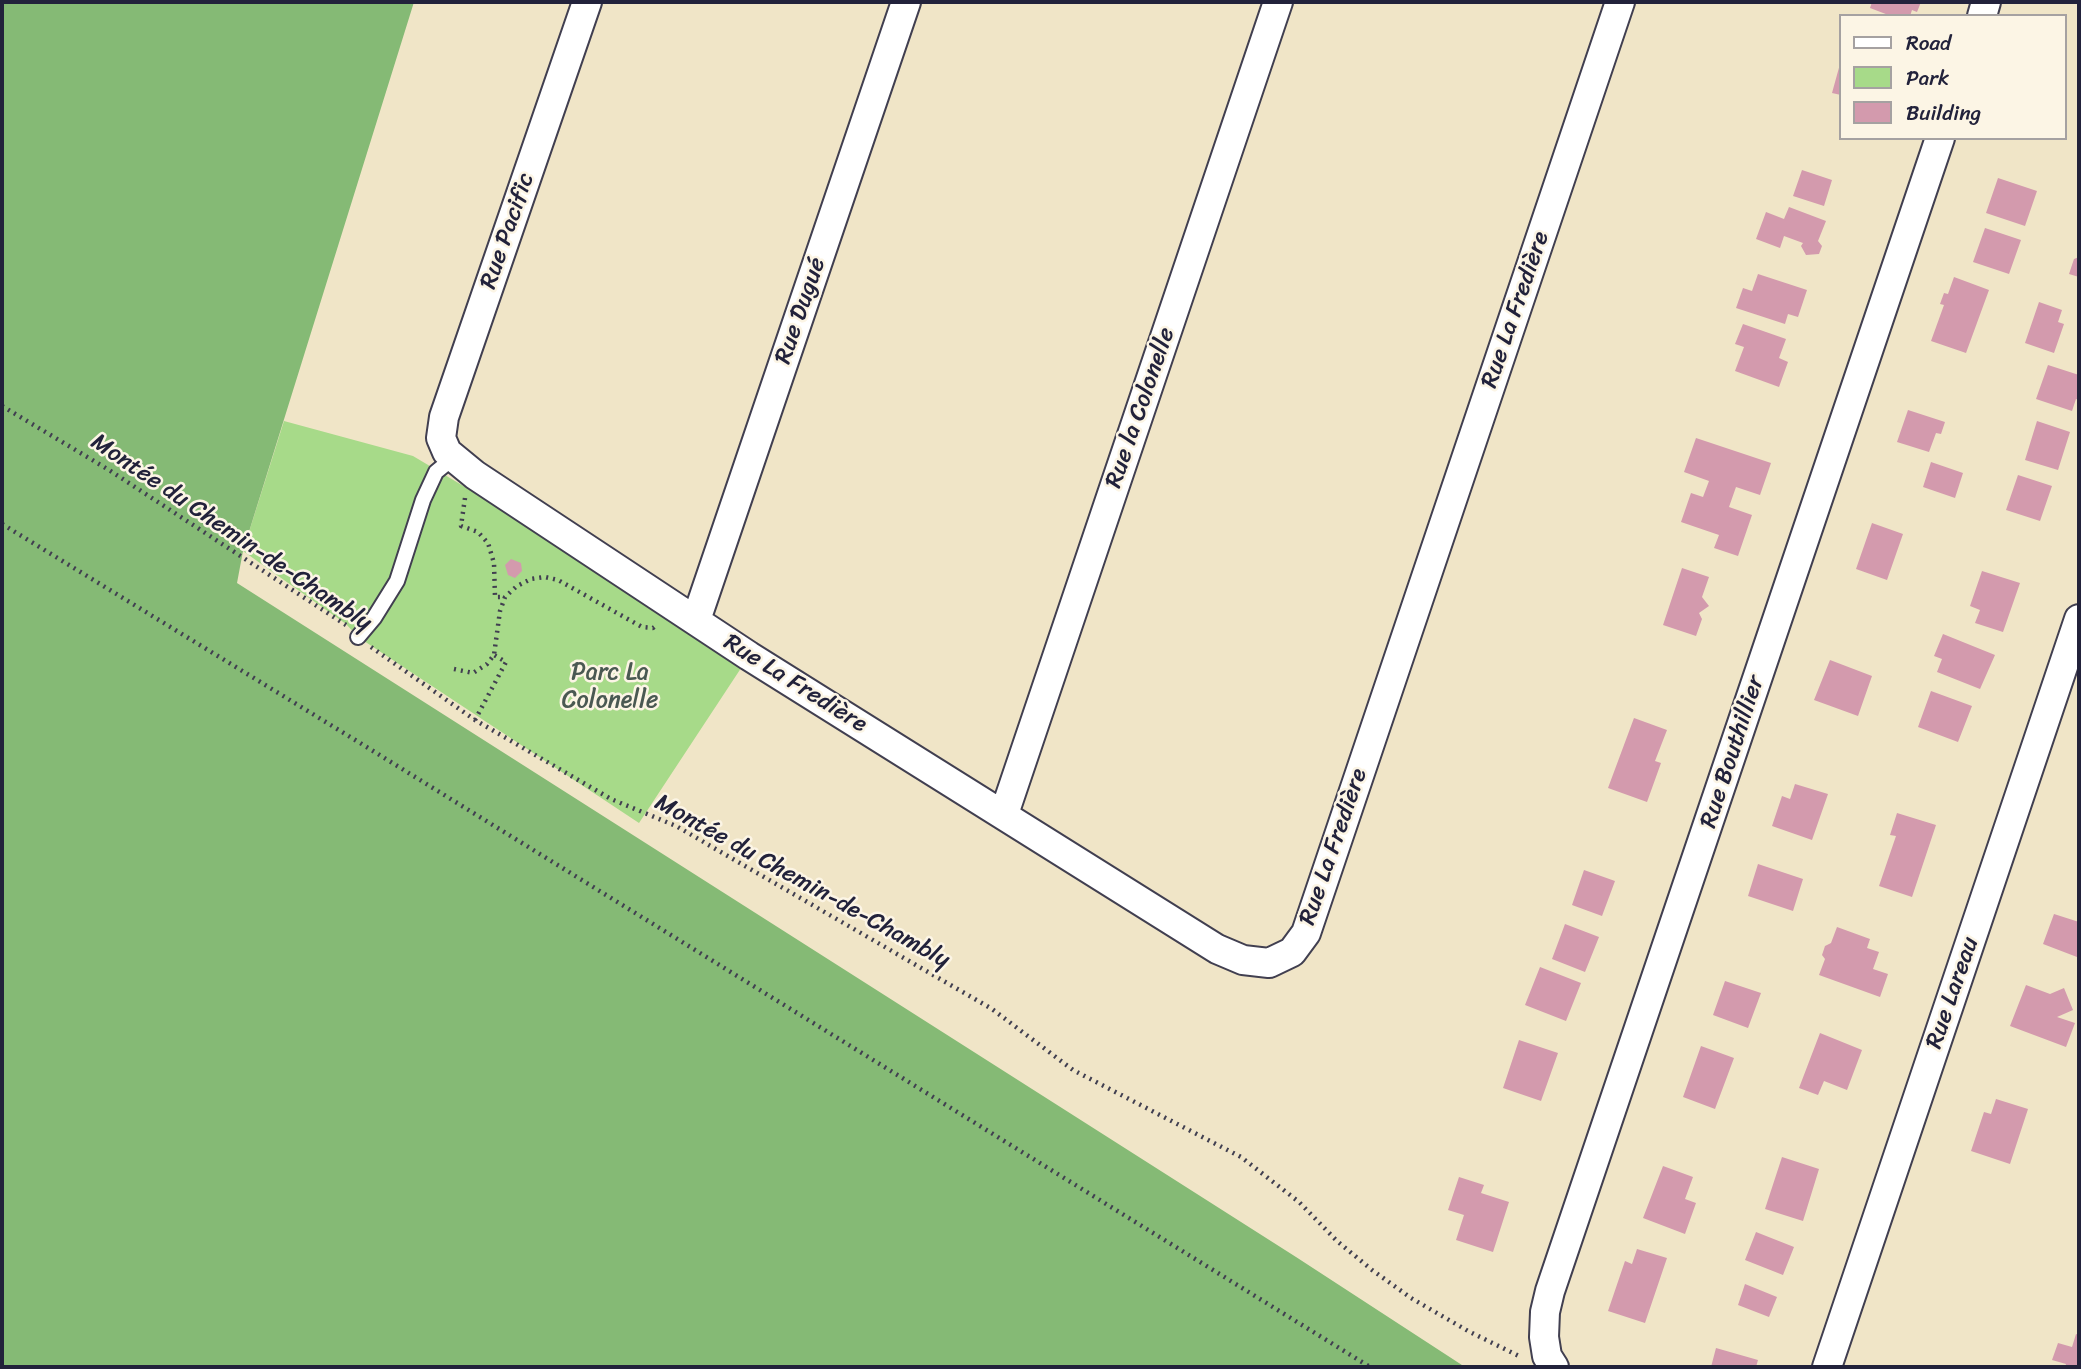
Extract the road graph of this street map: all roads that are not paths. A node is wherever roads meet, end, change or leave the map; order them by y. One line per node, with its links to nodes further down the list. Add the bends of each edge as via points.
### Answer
1 (587, 2): 6 (street, Rue Pacific, via 444,417 443,445)
2 (906, 2): 8 (street, Rue Dugué)
3 (1278, 2): 10 (street, Rue la Colonelle)
4 (1620, 2): 10 (street, Rue La Fredière, via 1306,933 1292,952 1269,962 1243,960 1217,949)
5 (1939, 140): 11 (street, Rue Bouthillier, via 1550,1291 1544,1324)
6 (453, 458): 8 (street, Rue La Fredière); 9 (lane, via 436,471 397,581)
7 (2079, 619): 12 (street, Rue Lareau)
8 (696, 621): 10 (street, Rue La Fredière)
9 (358, 636)
10 (1004, 814)
11 (1551, 1362)
12 (1827, 1367)

